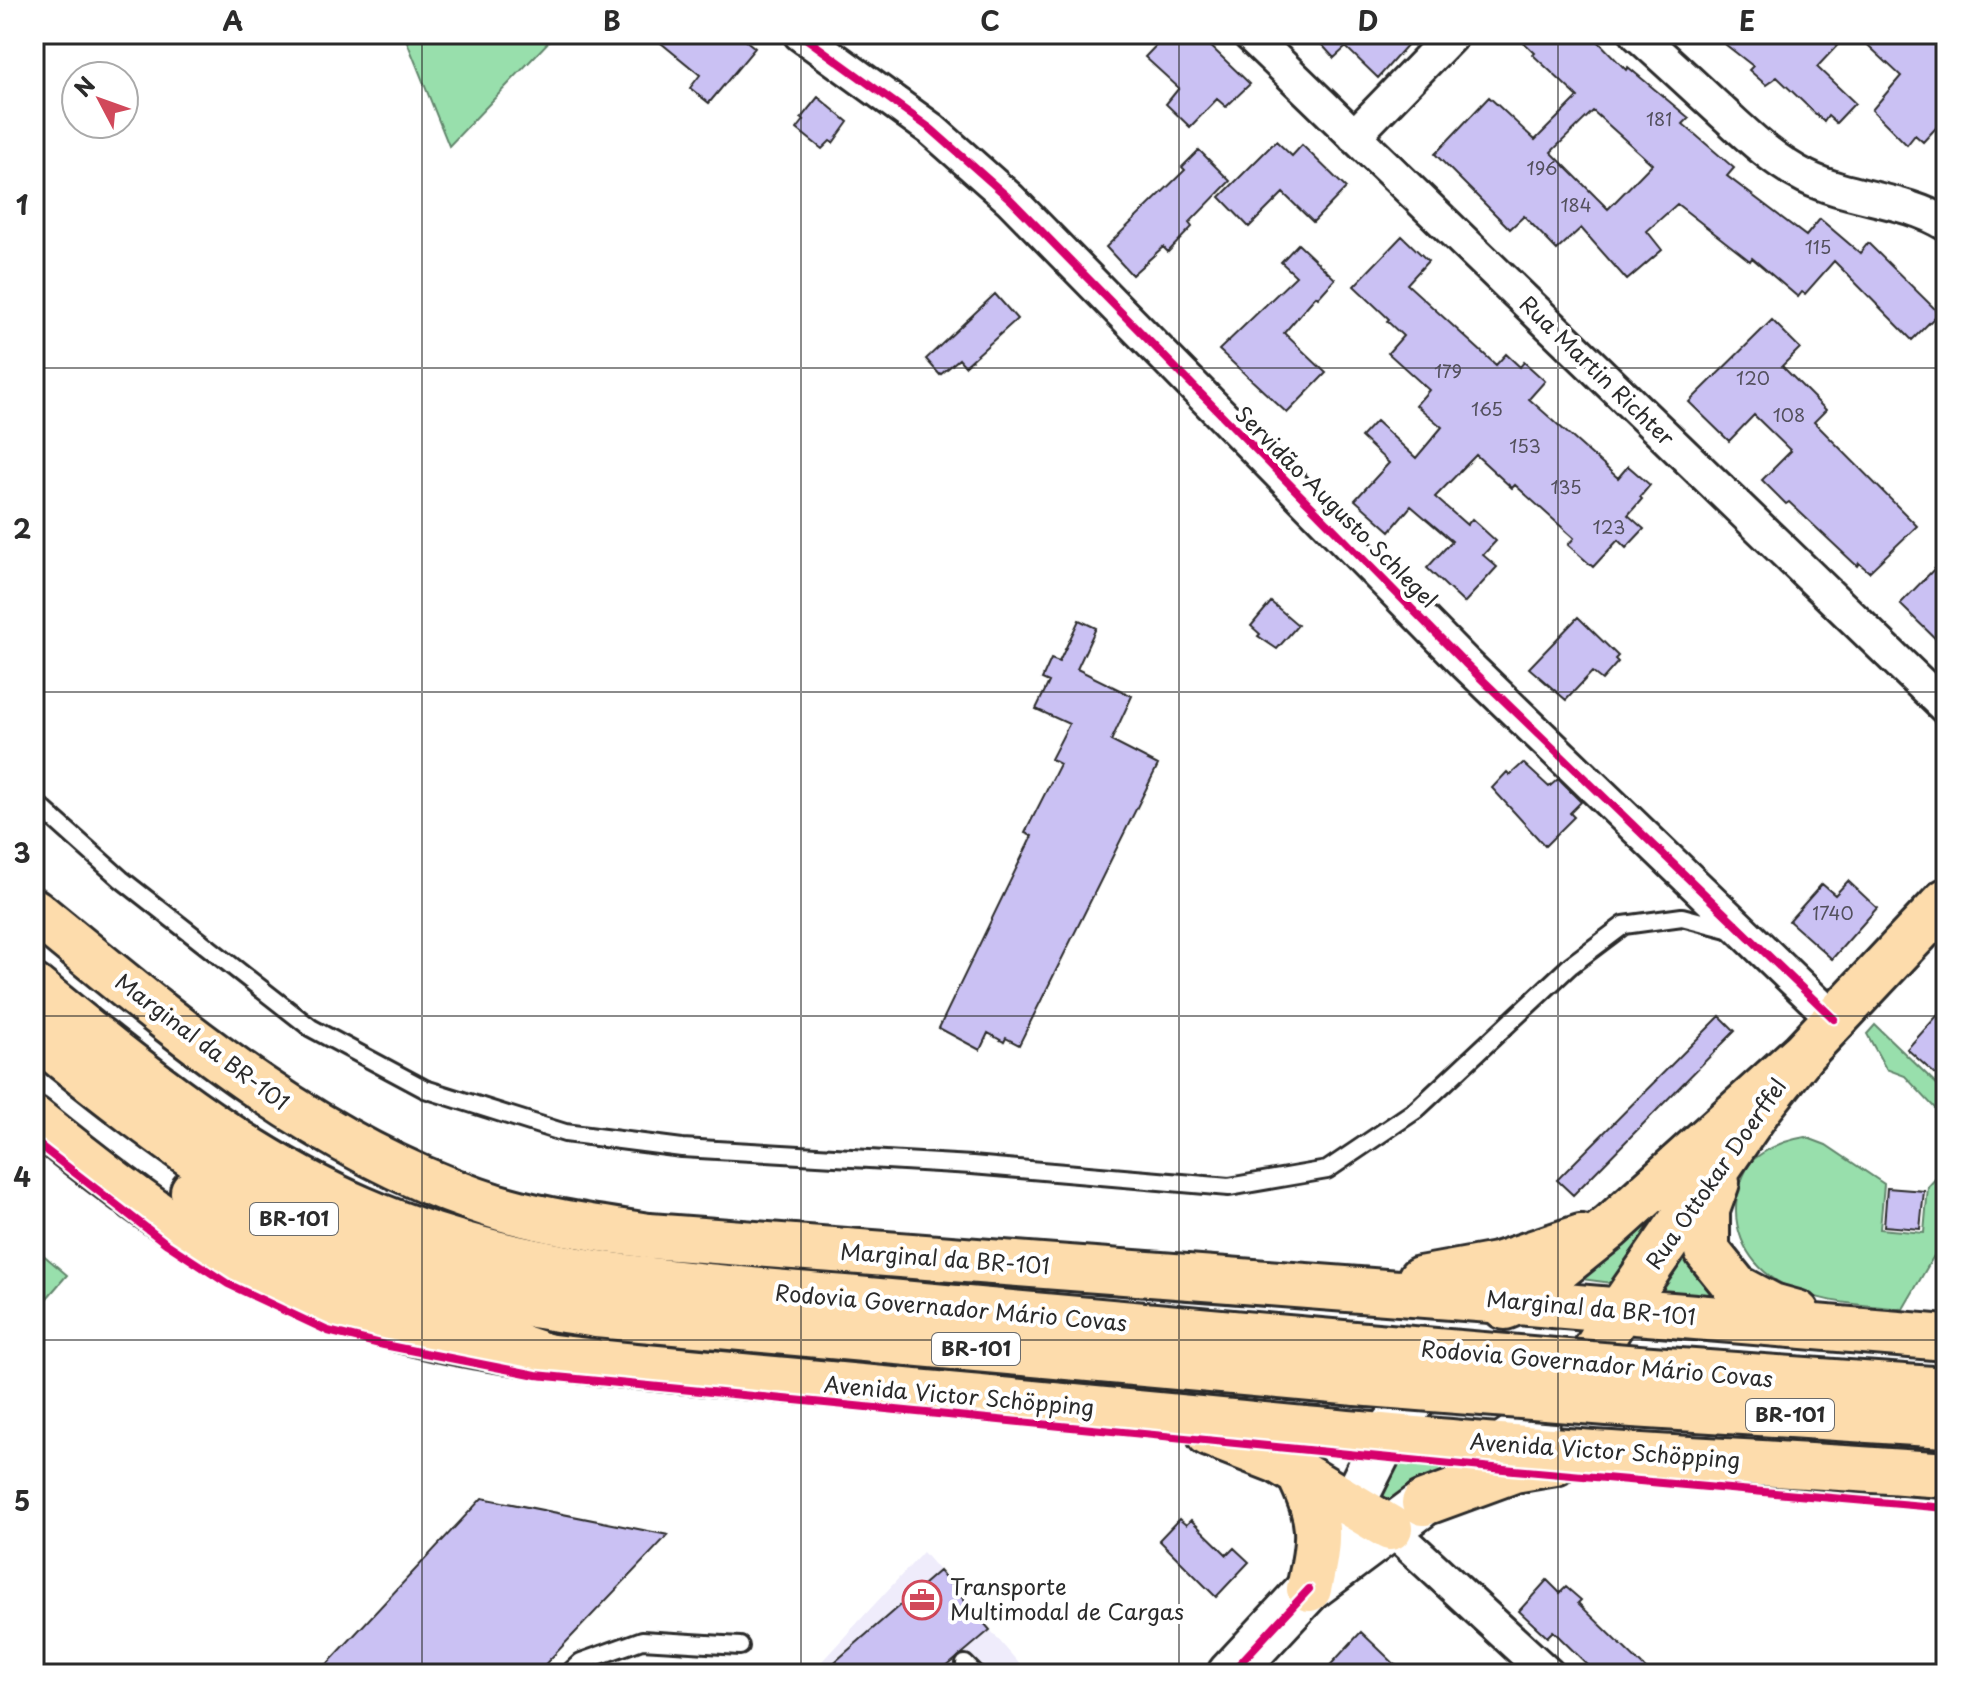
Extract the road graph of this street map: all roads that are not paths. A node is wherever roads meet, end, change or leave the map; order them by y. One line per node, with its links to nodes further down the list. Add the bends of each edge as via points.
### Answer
1 (800, 34): 11 (street, Servidão Augusto Schlegel, via 931,129 1010,199 1465,663)
2 (1249, 34): 5 (street, Rua Martin Richter)
3 (1453, 34): 5 (street)
4 (1637, 34): 6 (street, via 1787,167)
5 (1354, 136): 7 (street, Rua Martin Richter)
6 (1946, 224)
7 (1946, 708)
8 (34, 801): 11 (lane, via 121,879 311,1028 337,1042 425,1089 565,1133 682,1148 1229,1187 1327,1170 1416,1110 1571,965 1624,925 1682,917)
9 (1946, 901): 13 (main road, Rua Ottokar Doerffel)
10 (34, 911): 20 (main road, Marginal da BR-101, via 272,1098 402,1170 491,1205 552,1222 649,1236)
11 (1746, 934): 13 (street, Servidão Augusto Schlegel)
12 (34, 987): 25 (main road, Rodovia Governador Mário Covas / BR-101, via 179,1100 303,1180 361,1209 484,1251 613,1277)
13 (1834, 1019): 16 (main road, Rua Ottokar Doerffel)
14 (34, 1034): 25 (main road, Rodovia Governador Mário Covas / BR-101, via 164,1138 238,1188 316,1231 464,1290 596,1315)
15 (34, 1049): 24 (main road, via 168,1175 282,1251 433,1317)
16 (1804, 1052): 18 (main road, Rua Ottokar Doerffel); 19 (main road, Rua Ottokar Doerffel)
17 (34, 1119): 24 (main road, Avenida Victor Schöpping, via 175,1228 283,1289 365,1319 447,1340)
18 (1728, 1154): 22 (main road, Rua Ottokar Doerffel); 23 (main road, via 1707,1210 1707,1251 1736,1287 1772,1306 1813,1318)
19 (1610, 1227): 20 (main road, via 1497,1265); 21 (main road, Rua Ottokar Doerffel)
20 (1357, 1291): 21 (main road, Marginal da BR-101)
21 (1517, 1302): 22 (main road, Marginal da BR-101); 26 (main road, via 1489,1314 1465,1333); 27 (main road, via 1563,1319 1578,1347)
22 (1620, 1310): 23 (main road, Marginal da BR-101); 27 (main road, Rua Ottokar Doerffel)
23 (1936, 1337)
24 (549, 1357): 30 (main road, Avenida Victor Schöpping)
25 (1361, 1364): 28 (main road, Rodovia Governador Mário Covas / BR-101, bridge)
26 (1430, 1377): 33 (main road); 34 (main road, via 1427,1409)
27 (1578, 1379): 32 (main road, via 1558,1405)
28 (1636, 1387): 29 (main road, Rodovia Governador Mário Covas / BR-101); 31 (main road, Rodovia Governador Mário Covas / BR-101)
29 (1946, 1390)
30 (1110, 1410): 33 (main road, Avenida Victor Schöpping); 36 (main road, via 1222,1438)
31 (1946, 1425)
32 (1521, 1434): 34 (main road, Avenida Victor Schöpping); 35 (main road, Avenida Victor Schöpping); 39 (main road)
33 (1387, 1435): 34 (main road, Avenida Victor Schöpping); 38 (main road)
34 (1455, 1442)
35 (1619, 1453): 37 (main road, Avenida Victor Schöpping); 39 (main road, via 1514,1470)
36 (1298, 1472): 38 (main road); 40 (main road, via 1314,1503 1319,1532)
37 (1946, 1475)
38 (1352, 1505): 39 (main road); 40 (main road)
39 (1407, 1516): 40 (main road); 44 (street)
40 (1309, 1589): 43 (main road)
41 (740, 1646): 42 (lane, via 642,1640 581,1662)
42 (568, 1674)
43 (1230, 1674)
44 (1548, 1674)

